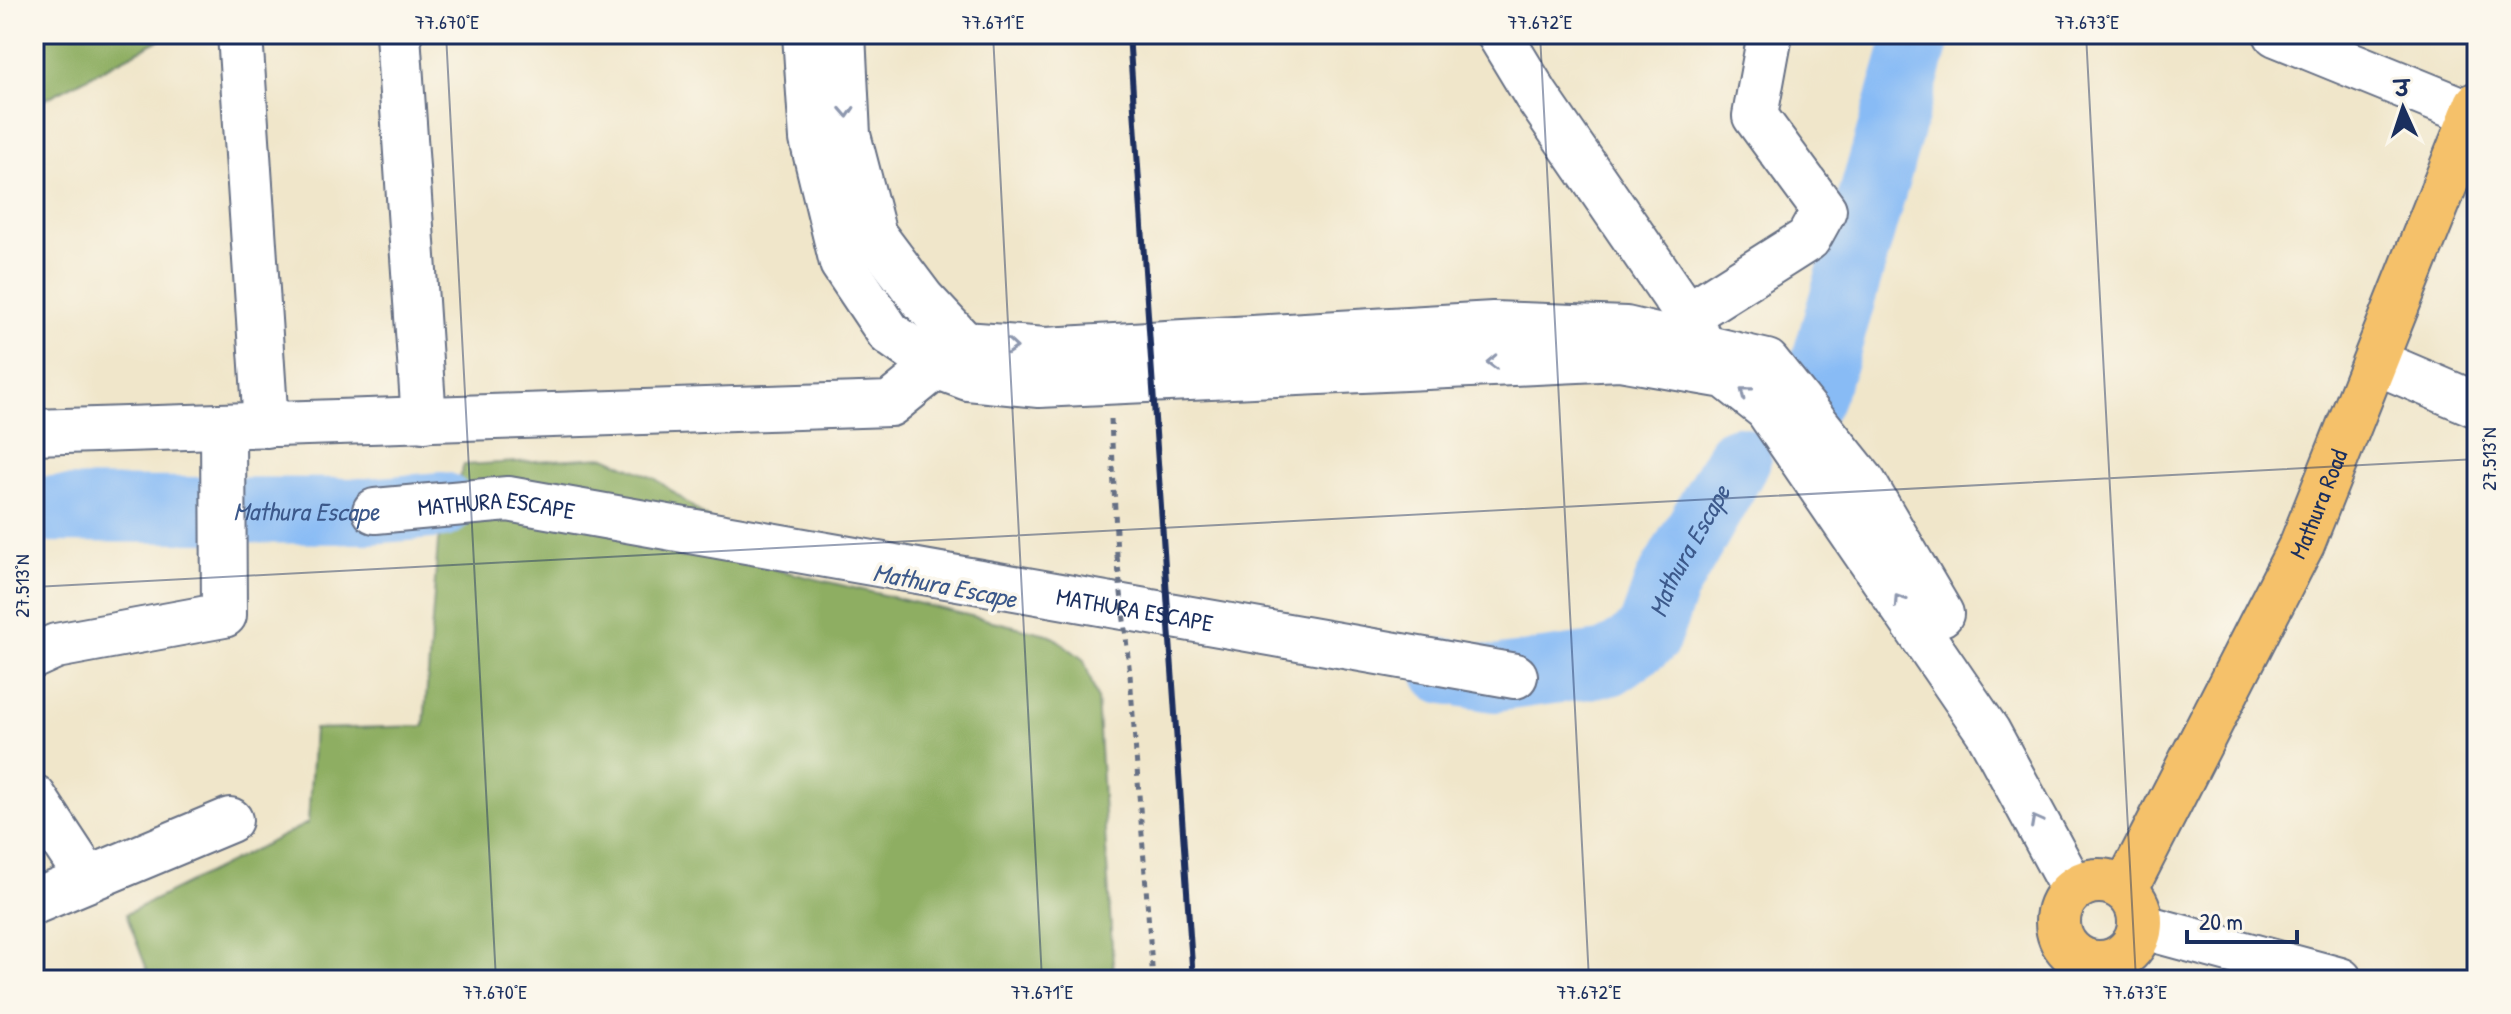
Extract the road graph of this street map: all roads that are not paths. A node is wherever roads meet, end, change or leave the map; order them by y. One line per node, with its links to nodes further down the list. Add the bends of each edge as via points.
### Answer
1 (240, 34): 15 (street)
2 (398, 34): 14 (street)
3 (805, 34): 10 (street, via 812,139 842,263 889,333)
4 (843, 34): 10 (street, one-way to 10, via 848,135 874,235 922,299)
5 (1499, 34): 9 (street)
6 (1770, 34): 9 (street, via 1755,116 1824,210 1808,239)
7 (2276, 34): 8 (street)
8 (2475, 109): 11 (main road, Mathura Road)
9 (1694, 330): 12 (street, via 1493,324); 25 (street, via 1767,362 1864,483 2046,776)
10 (950, 355): 12 (street, via 1046,350); 14 (street, via 890,404)
11 (2376, 362): 13 (street); 25 (main road, Mathura Road, via 2302,544)
12 (1108, 364): 25 (street, one-way to 12, via 1954,681 1767,409 1725,376 1620,358)
13 (2477, 405)
14 (424, 420): 15 (street)
15 (266, 425): 16 (street)
16 (223, 426): 17 (street); 19 (street, via 224,615 56,646)
17 (34, 432)
18 (375, 511): 20 (street, MATHURA ESCAPE, via 508,499)
19 (34, 656)
20 (1515, 676)
21 (34, 797): 23 (street)
22 (230, 820): 23 (street)
23 (88, 879): 24 (street)
24 (34, 902)
25 (2104, 933): 26 (street)
26 (2340, 980)

